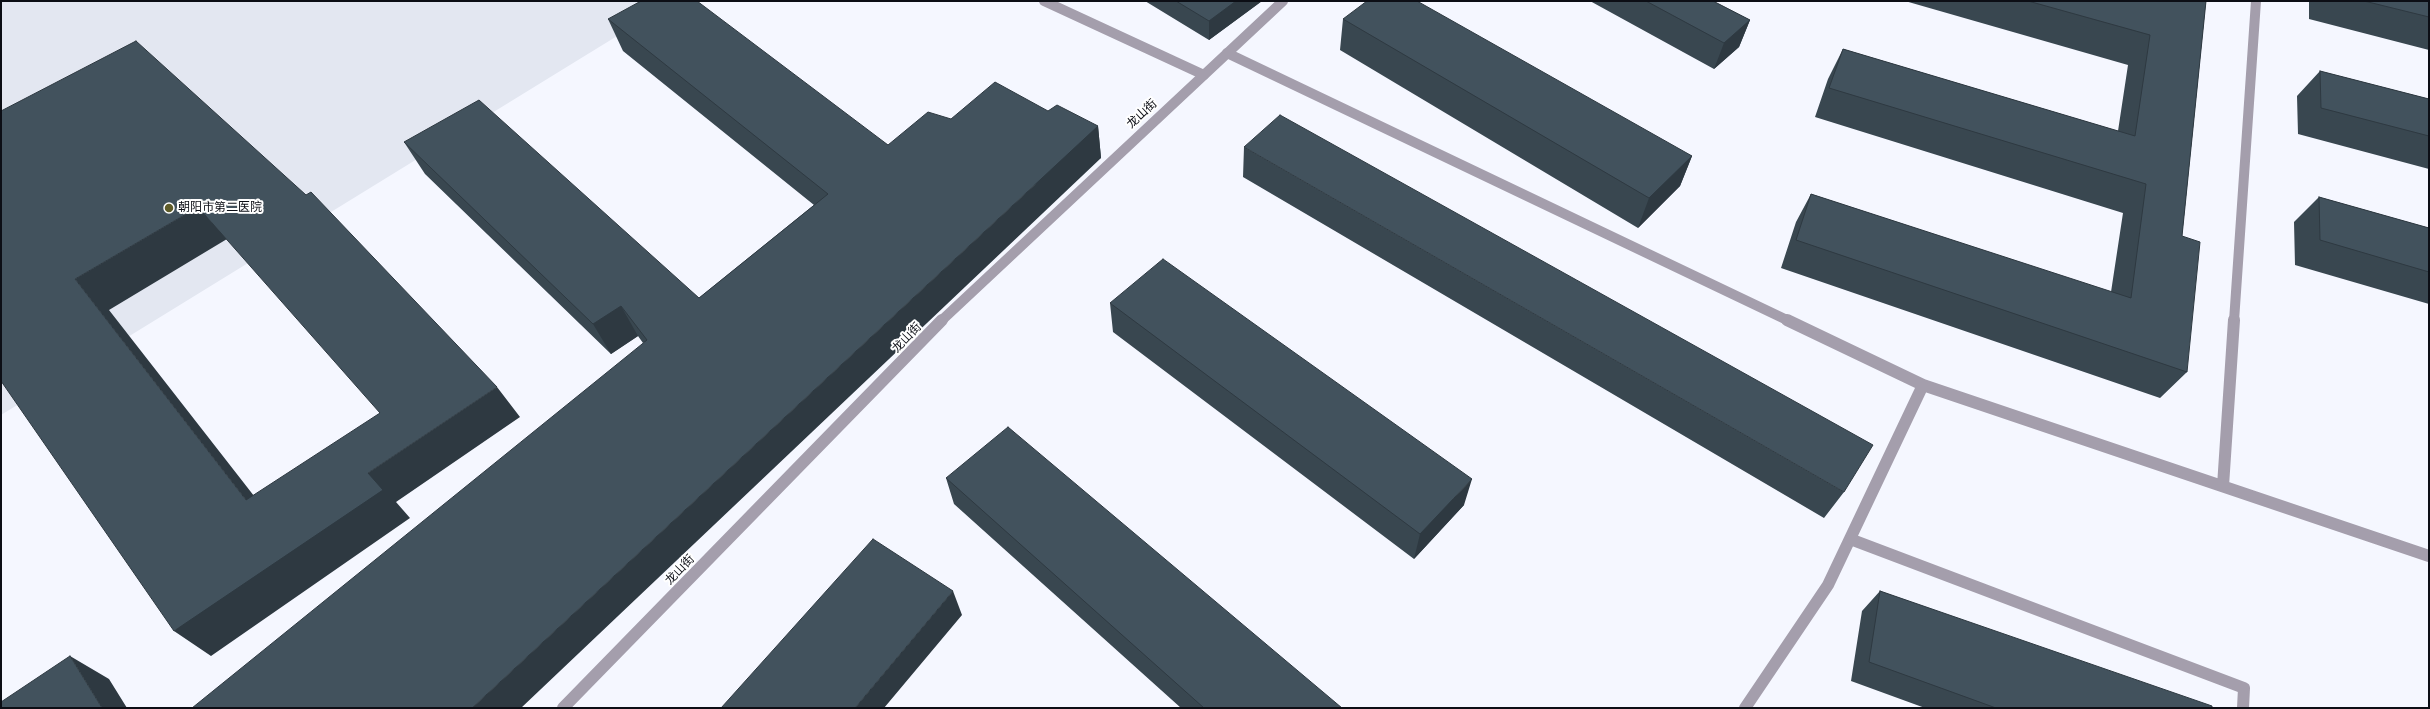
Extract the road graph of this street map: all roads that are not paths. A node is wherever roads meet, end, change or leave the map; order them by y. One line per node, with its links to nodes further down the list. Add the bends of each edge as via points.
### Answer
1 (1044, 1): 5 (street)
2 (1283, 1): 4 (street, 龙山街)
3 (2256, 1): 7 (street)
4 (1227, 53): 5 (street, 龙山街); 6 (street)
5 (1204, 75): 10 (street, 龙山街, via 966,296)
6 (1923, 385): 7 (street); 8 (street)
7 (2223, 486): 9 (street)
8 (1850, 539): 11 (street, via 1828,585); 12 (street, via 2244,688)
9 (2429, 556)
10 (563, 708)
11 (1745, 708)
12 (2243, 708)

